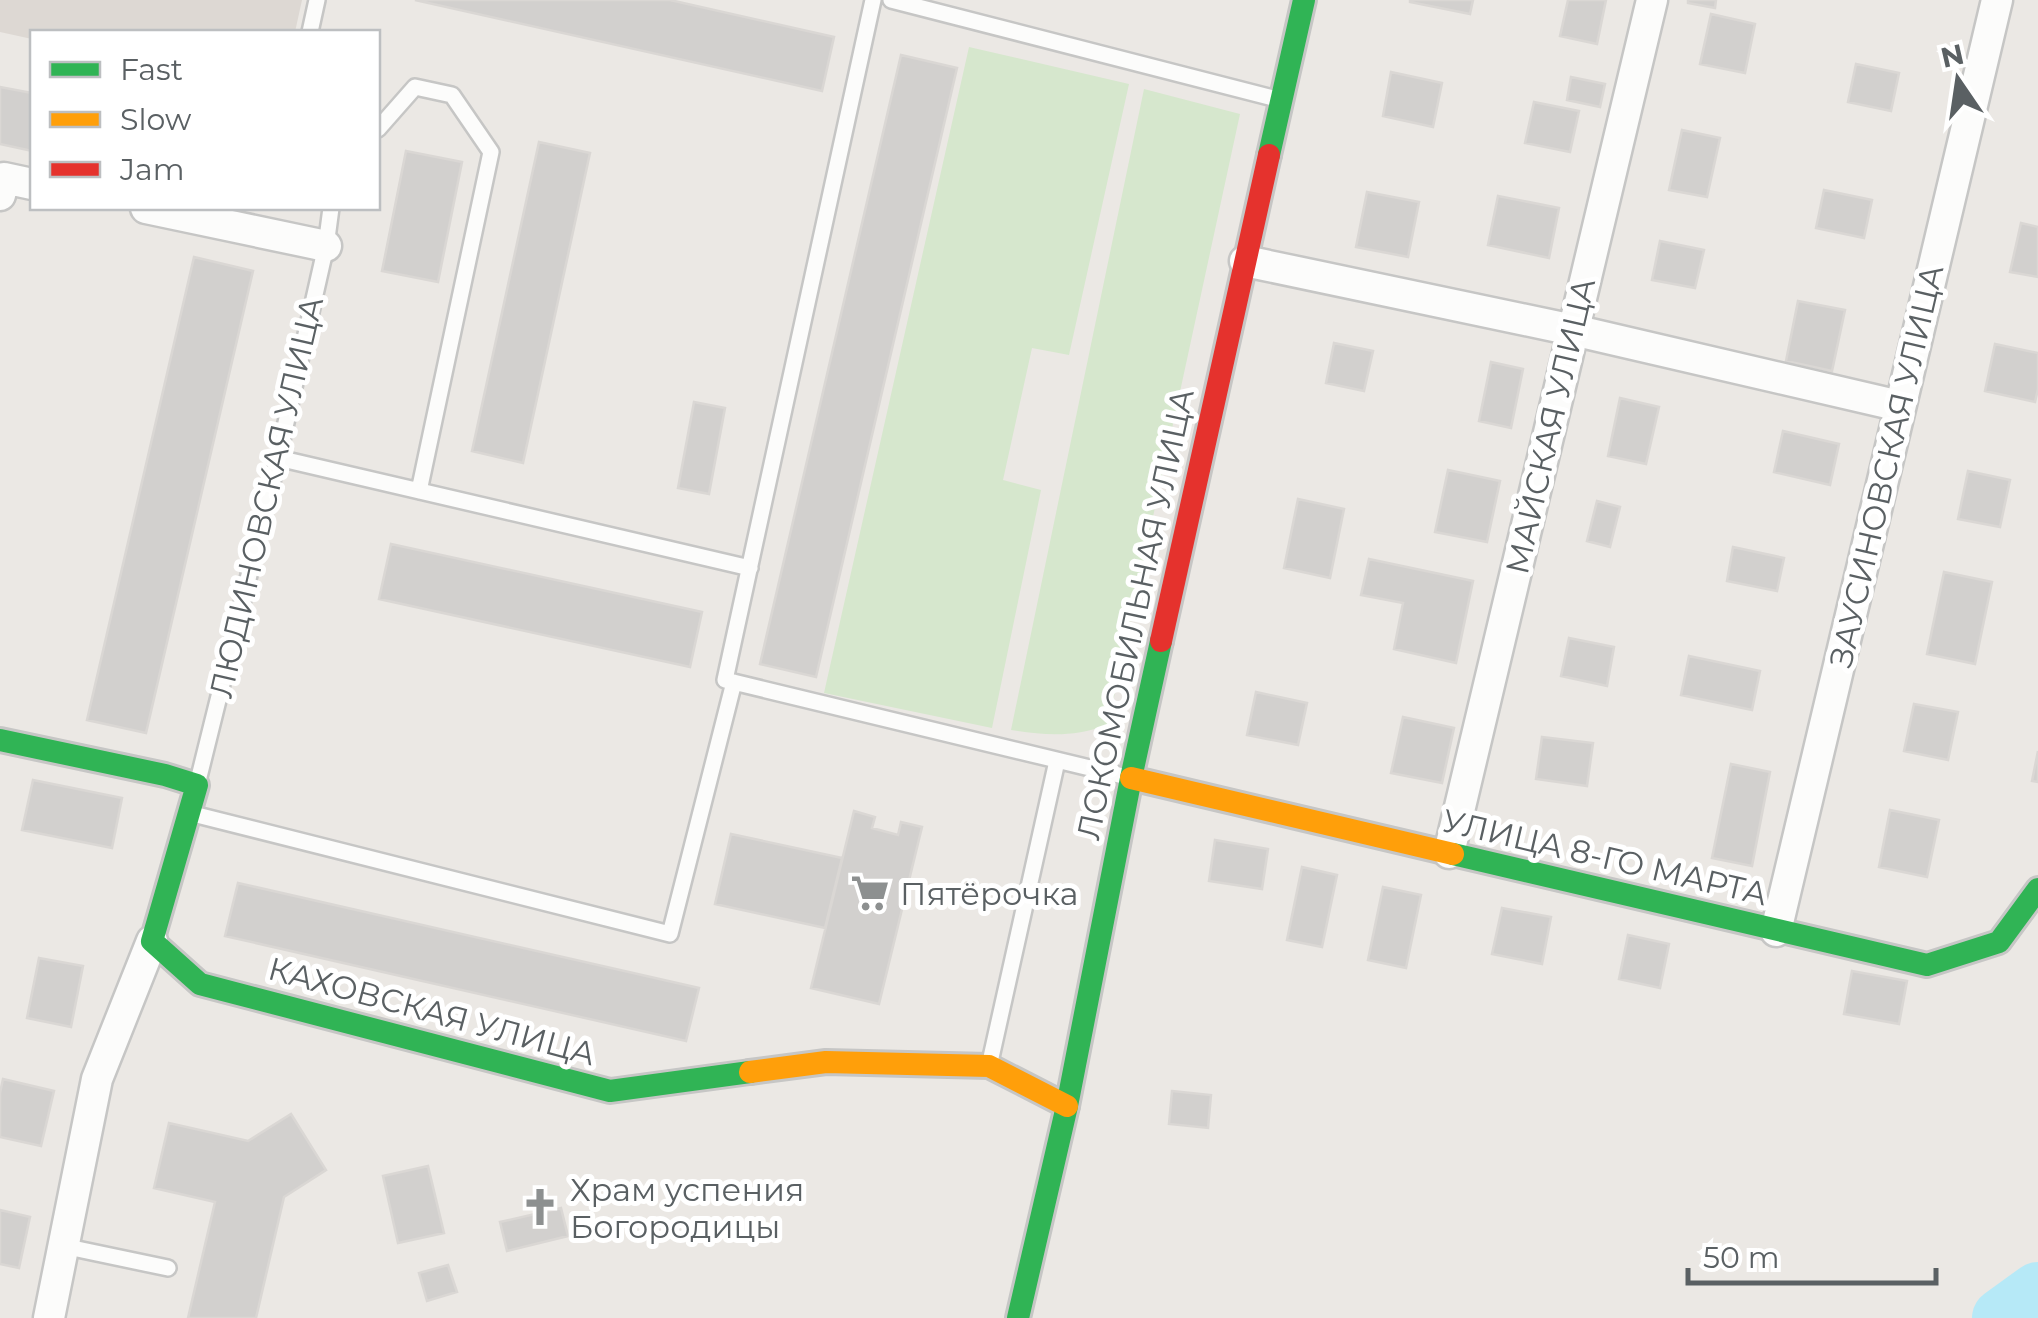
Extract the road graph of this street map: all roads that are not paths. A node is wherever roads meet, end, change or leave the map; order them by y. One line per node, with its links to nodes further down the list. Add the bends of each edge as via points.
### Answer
1 (317, 0): 7 (lane)
2 (872, 0): 18 (lane)
3 (891, 0): 8 (lane)
4 (1304, 0): 8 (street, ЛОКОМОБИЛЬНАЯ УЛИЦА)
5 (1652, 0): 14 (street, МАЙСКАЯ УЛИЦА)
6 (1997, 0): 15 (street, ЗАУСИНОВСКАЯ УЛИЦА)
7 (310, 30)
8 (1281, 100): 13 (street, ЛОКОМОБИЛЬНАЯ УЛИЦА)
9 (380, 126): 17 (lane, via 415,87 452,94 491,152)
10 (155, 210): 12 (street)
11 (331, 210): 12 (lane, ЛЮДИНОВСКАЯ УЛИЦА)
12 (326, 246): 16 (lane, ЛЮДИНОВСКАЯ УЛИЦА)
13 (1245, 261): 14 (street); 22 (street, ЛОКОМОБИЛЬНАЯ УЛИЦА)
14 (1574, 330): 15 (street); 25 (street, МАЙСКАЯ УЛИЦА)
15 (1900, 406): 27 (street, ЗАУСИНОВСКАЯ УЛИЦА)
16 (278, 458): 17 (lane); 23 (lane, ЛЮДИНОВСКАЯ УЛИЦА)
17 (419, 491): 18 (lane)
18 (750, 568): 19 (lane, via 726,680)
19 (734, 682): 21 (lane); 24 (lane, via 670,934)
20 (0, 740): 23 (street)
21 (1057, 761): 22 (lane); 29 (lane)
22 (1131, 778): 25 (street, УЛИЦА 8-ГО МАРТА); 30 (street, ЛОКОМОБИЛЬНАЯ УЛИЦА)
23 (197, 785): 24 (street)
24 (190, 812): 28 (street)
25 (1449, 853): 27 (street, УЛИЦА 8-ГО МАРТА)
26 (2038, 889): 27 (street, УЛИЦА 8-ГО МАРТА, via 1999,942 1927,965)
27 (1776, 931)
28 (152, 941): 29 (street, КАХОВСКАЯ УЛИЦА, via 200,984 610,1091 826,1062); 31 (street, via 98,1079)
29 (989, 1066): 30 (street, КАХОВСКАЯ УЛИЦА)
30 (1067, 1106): 34 (street, ЛОКОМОБИЛЬНАЯ УЛИЦА)
31 (63, 1246): 32 (lane); 33 (street)
32 (168, 1268)
33 (48, 1318)
34 (1018, 1318)

